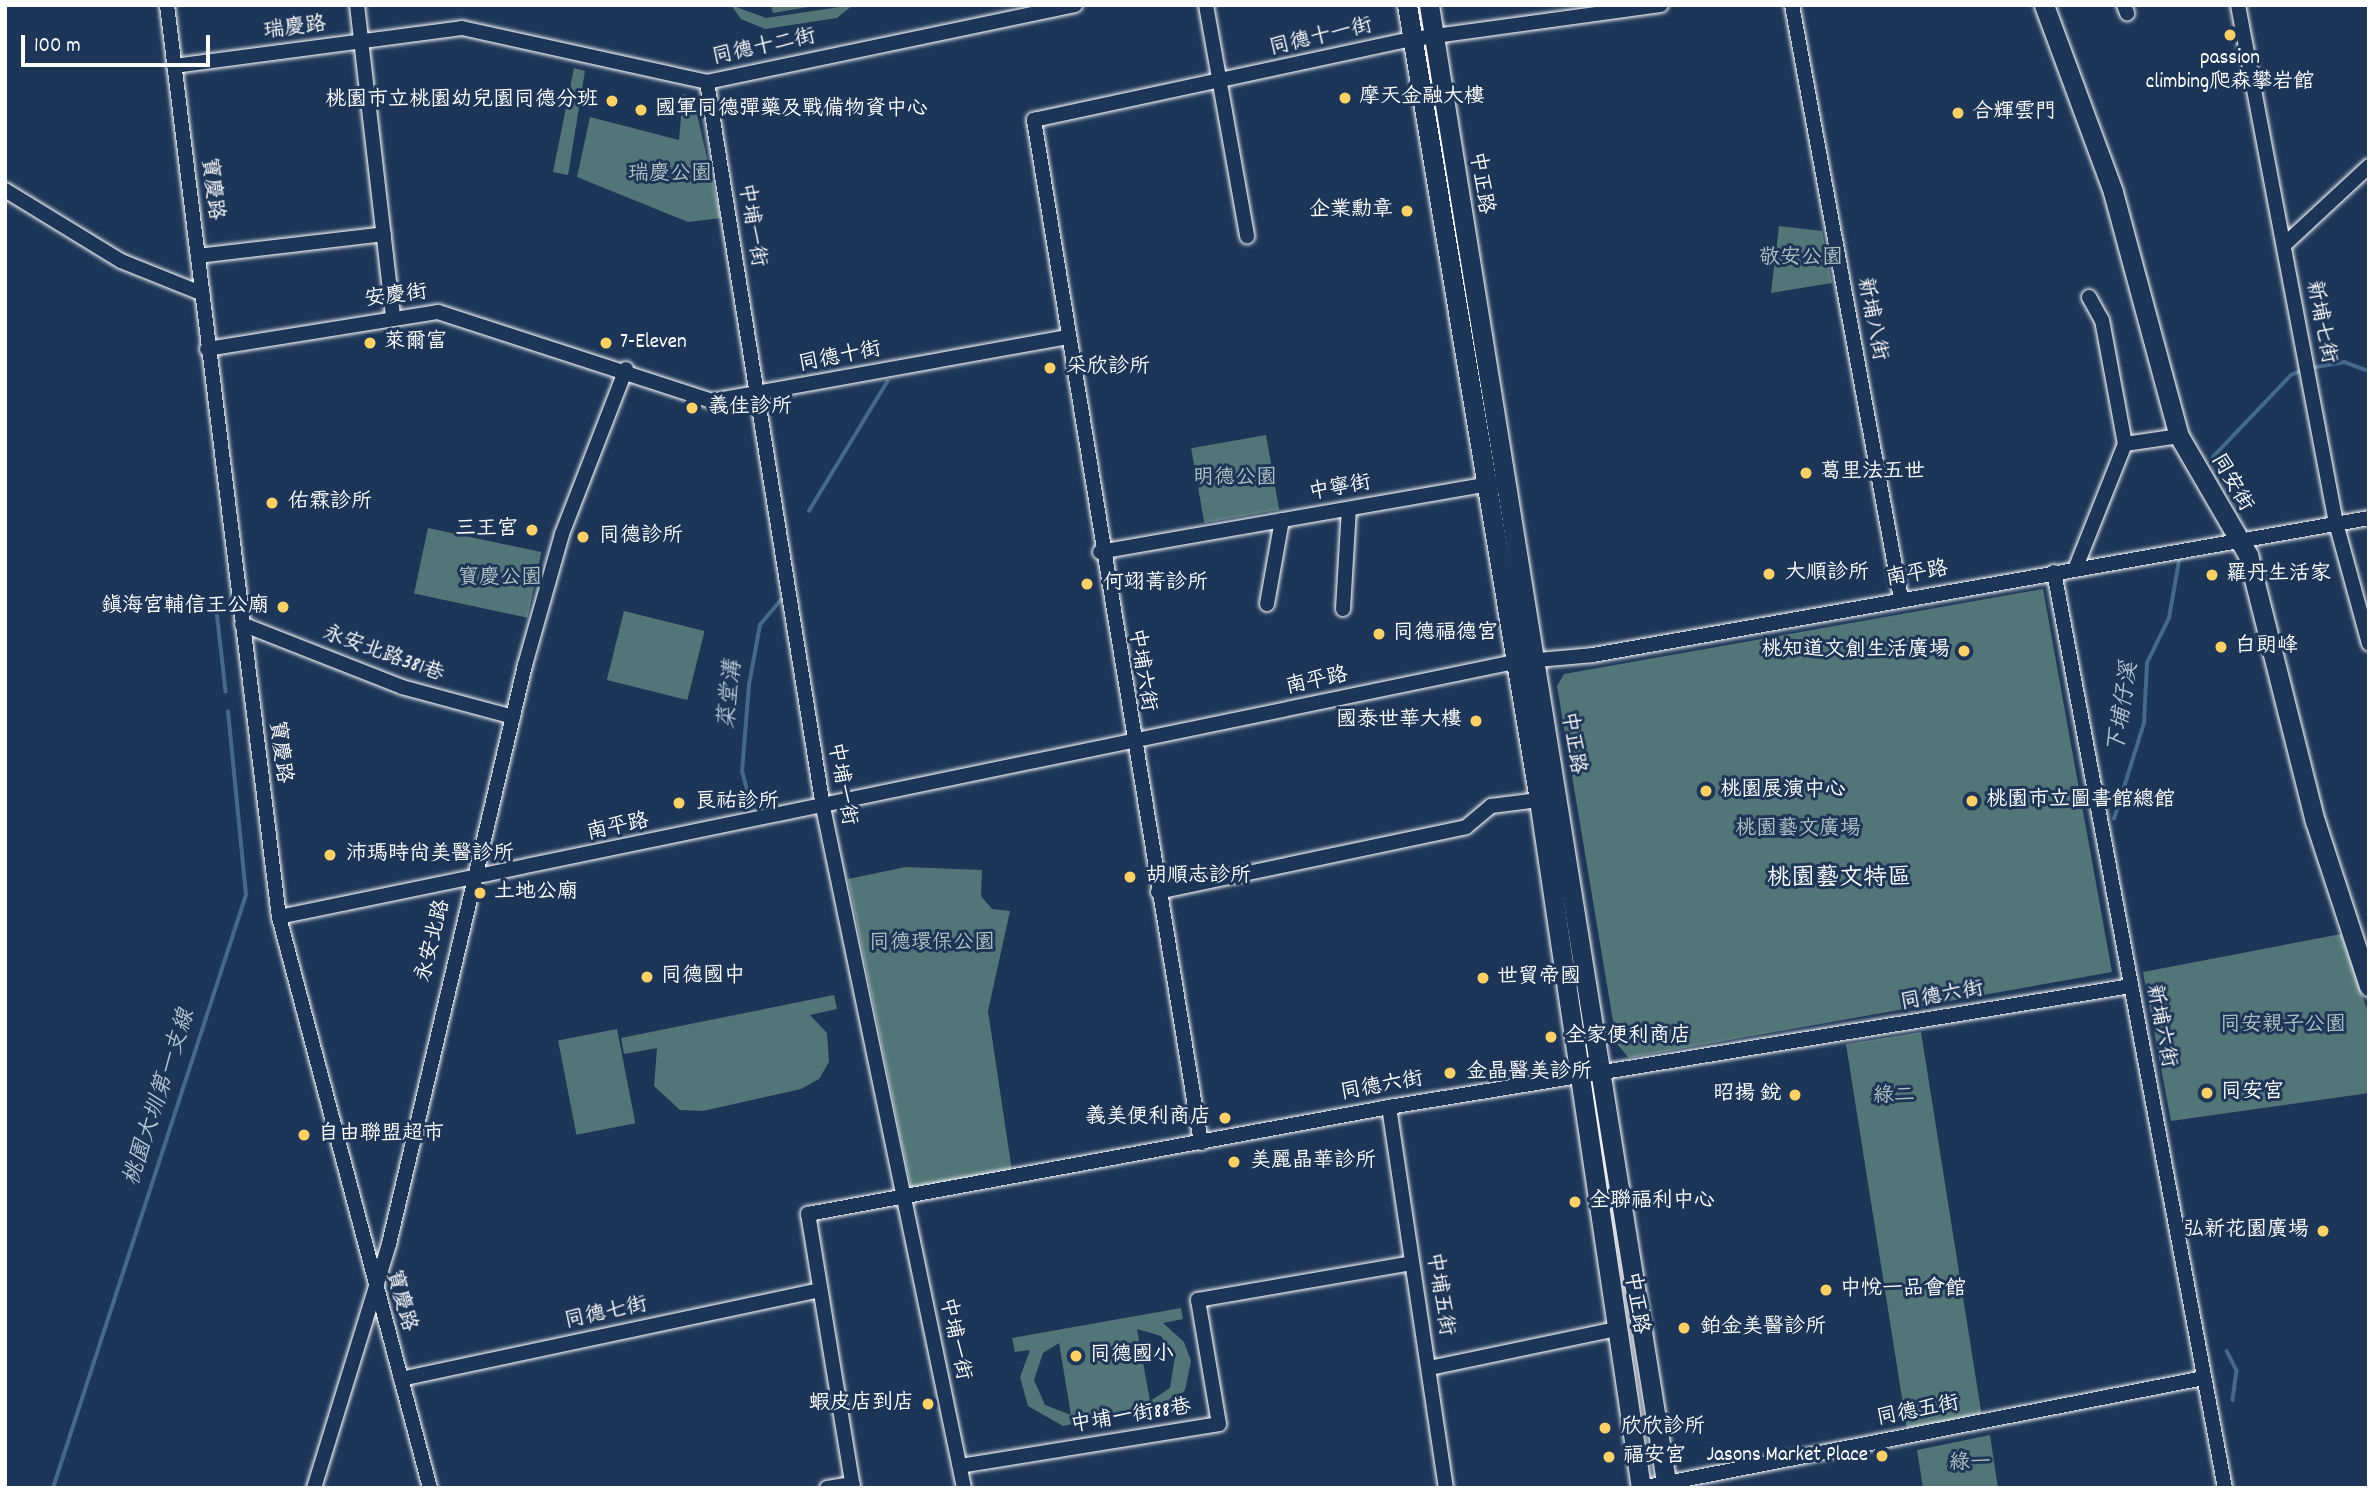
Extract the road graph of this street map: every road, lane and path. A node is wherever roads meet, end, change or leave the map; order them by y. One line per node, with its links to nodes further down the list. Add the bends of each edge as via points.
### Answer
1 (167, 5): 15 (street, 寶慶路)
2 (357, 5): 14 (street)
3 (1075, 5): 16 (street, 同德十二街)
4 (1206, 5): 17 (street)
5 (1407, 5): 13 (street, 中正路)
6 (1429, 5): 12 (street, 中正路)
7 (1661, 5): 12 (street, 同德十一街)
8 (1792, 5): 44 (street, 新埔八街)
9 (2044, 5): 32 (street, 同安街, via 2113,192)
10 (2238, 5): 23 (street, 新埔七街)
11 (462, 28): 14 (street, 瑞慶路); 16 (street, 同德十二街)
12 (1434, 38): 13 (street, 同德十一街); 34 (street, 中正路)
13 (1413, 39): 17 (street, 同德十一街); 35 (street, 中正路)
14 (361, 42): 15 (street, 瑞慶路); 21 (street)
15 (174, 66): 24 (street, 寶慶路)
16 (707, 82): 31 (street, 中埔一街)
17 (1219, 83): 18 (street, 同德十一街); 22 (street)
18 (1034, 120): 28 (street, 中埔六街)
19 (2369, 166): 23 (street)
20 (5, 190): 25 (street, via 121,261)
21 (384, 234): 24 (street); 27 (street)
22 (1247, 236)
23 (2284, 245): 39 (street, 新埔七街)
24 (198, 256): 25 (street, 寶慶路)
25 (203, 295): 29 (street, 寶慶路)
26 (2089, 298): 33 (street, via 2102,320)
27 (393, 316): 29 (street, 安慶街); 30 (street, 安慶街, via 438,312)
28 (1066, 337): 31 (street, 同德十街); 41 (street, 中埔六街)
29 (207, 349): 47 (street, 寶慶路)
30 (626, 369): 31 (street, 同德十街, via 712,401); 51 (street, 永安北路, via 562,534)
31 (757, 395): 54 (street, 中埔一街)
32 (2179, 436): 33 (street); 40 (street, 同安街)
33 (2125, 444): 42 (street)
34 (1504, 482): 35 (street, 中寧街); 50 (street, 中正路)
35 (1483, 486): 36 (street, 中寧街); 49 (street, 中正路)
36 (1349, 509): 38 (street, 中寧街); 46 (street)
37 (2369, 518): 39 (street, 南平路)
38 (1282, 520): 41 (street, 中寧街); 45 (street)
39 (2336, 523): 40 (street, 南平路); 48 (street, 新埔七街)
40 (2239, 540): 42 (street, 南平路); 59 (street, 同安街, via 2256,583 2315,821)
41 (1100, 552): 52 (street, 中埔六街)
42 (2076, 567): 43 (street, 南平路)
43 (2054, 572): 44 (street, 南平路); 58 (street, 新埔六街)
44 (1902, 599): 50 (street, 南平路)
45 (1267, 604)
46 (1343, 609)
47 (242, 624): 51 (street, 永安北路381巷, via 402,687); 57 (street, 寶慶路)
48 (2369, 644)
49 (1515, 662): 50 (street, 南平路); 52 (street, 南平路); 53 (street, 中正路)
50 (1537, 664): 61 (street, 中正路)
51 (513, 717): 55 (street, 永安北路)
52 (1132, 742): 54 (street, 南平路); 56 (street, 中埔六街)
53 (1539, 800): 56 (street, via 1491,806 1466,827); 60 (street, 中正路)
54 (823, 807): 55 (street, 南平路); 64 (street, 中埔一街)
55 (471, 880): 57 (street, 南平路); 66 (street, 永安北路)
56 (1158, 892): 63 (street, 中埔六街)
57 (279, 918): 66 (street, 寶慶路)
58 (2131, 986): 61 (street, 同德六街); 71 (street, 新埔六街)
59 (2369, 986)
60 (1578, 1074): 61 (street, 同德六街); 62 (street, 同德六街); 68 (street, 中正路)
61 (1599, 1074): 73 (street, 中正路)
62 (1389, 1107): 63 (street, 同德六街); 65 (street, 中埔五街)
63 (1201, 1143): 64 (street, 同德六街)
64 (902, 1198): 67 (street, 同德六街, via 808,1214); 72 (street, 中埔一街)
65 (1412, 1263): 69 (street, 中埔五街); 72 (street, 中埔一街88巷, via 1198,1300 1219,1424)
66 (374, 1290): 70 (street, 寶慶路); 75 (street, 永安北路)
67 (820, 1290): 70 (street, 同德七街); 74 (street)
68 (1616, 1329): 69 (street); 80 (street, 中正路)
69 (1430, 1368): 79 (street, 中埔五街)
70 (401, 1378): 76 (street, 寶慶路)
71 (2204, 1378): 73 (street, 同德五街); 81 (street, 新埔六街)
72 (960, 1466): 78 (street, 中埔一街)
73 (1666, 1485): 80 (street, 同德五街)
74 (853, 1486): 77 (street)
75 (314, 1488)
76 (430, 1488)
77 (827, 1488)
78 (964, 1488)
79 (1446, 1488)
80 (1641, 1488)
81 (2225, 1488)

